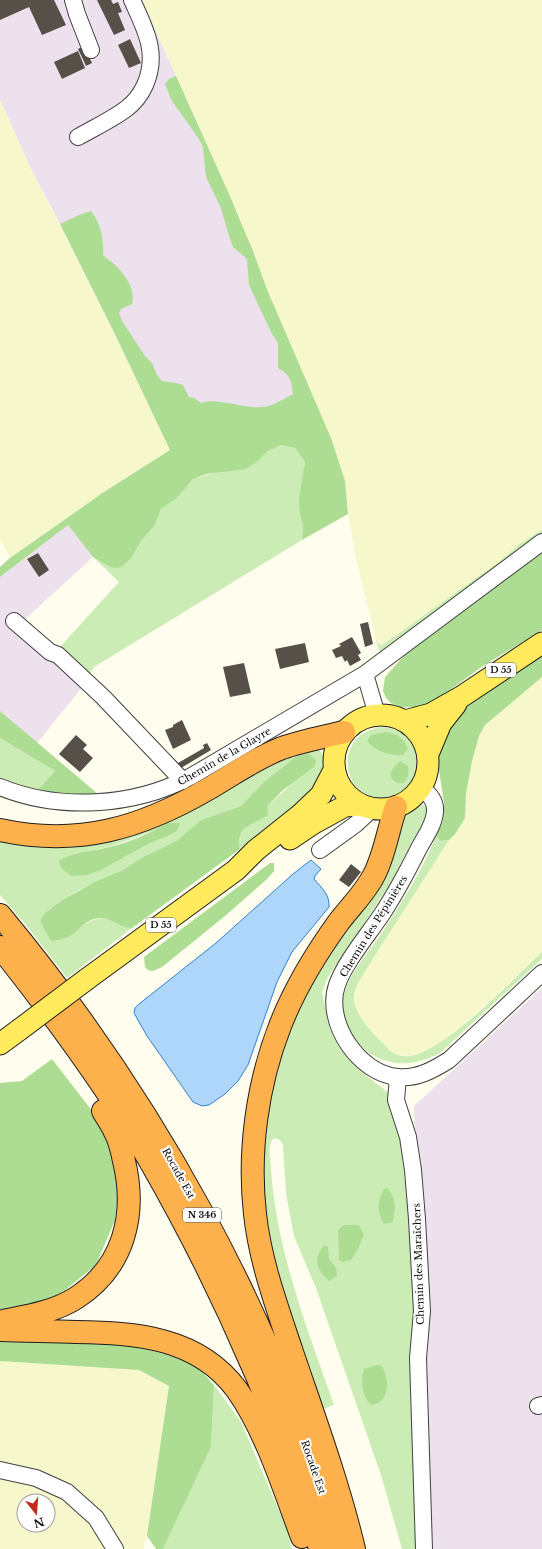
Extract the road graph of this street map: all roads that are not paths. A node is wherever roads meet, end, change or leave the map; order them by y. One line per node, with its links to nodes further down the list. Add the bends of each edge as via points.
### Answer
1 (73, 0): 3 (street)
2 (132, 0): 4 (street, via 150,44 150,75 137,99 126,109)
3 (91, 50)
4 (78, 137)
5 (542, 542): 8 (street, Chemin de la Glayre)
6 (14, 621): 15 (street, via 50,652 58,655 103,697)
7 (542, 643): 9 (main road, D 55)
8 (365, 674): 10 (street); 15 (street, Chemin de la Glayre)
9 (461, 698): 11 (main road, D 55, via 431,714); 13 (main road, D 55, via 441,723)
10 (377, 715): 11 (main road, via 392,716); 12 (main road, via 359,721)
11 (405, 721): 13 (main road, via 416,729 424,741)
12 (344, 732): 14 (main road, via 337,744); 20 (highway, via 282,748 173,809 119,828 62,836)
13 (428, 754): 17 (main road, via 429,765)
14 (334, 770): 18 (main road, via 339,784 348,796); 22 (main road, D 55, via 322,795)
15 (183, 781): 16 (street, Chemin de la Glayre, via 132,797 84,803 46,800)
16 (0, 787)
17 (421, 788): 19 (main road, via 415,796); 28 (street, Chemin des Pépinières, via 430,793 435,807 430,828 386,907 342,974 333,1003 340,1031 358,1055 378,1071)
18 (366, 807): 19 (main road, via 384,810); 21 (street, via 356,824); 22 (main road, D 55, via 345,806)
19 (396, 807): 36 (highway, via 382,856 373,876 321,948 291,1000 279,1028 268,1061 254,1141 255,1214 263,1260 338,1488)
20 (0, 830)
21 (320, 850)
22 (236, 870): 26 (main road, D 55, bridge)
23 (0, 915): 35 (highway, Rocade Est / N 346, via 80,1018 126,1085 168,1153 220,1248 260,1330 287,1395)
24 (0, 947): 27 (highway, Rocade Est / N 346)
25 (542, 973): 28 (street, Chemin des Pépinières, via 448,1060 422,1074)
26 (0, 1044)
27 (83, 1057): 29 (highway, via 83,1077 121,1146 128,1175 130,1204 126,1230 117,1254 105,1273 75,1298 54,1309); 34 (highway, Rocade Est / N 346, via 150,1160 228,1308 285,1445)
28 (398, 1077): 37 (street, Chemin des Maraîchers, via 396,1100 408,1137 417,1219 422,1311 418,1358)
29 (0, 1321)
30 (0, 1330): 33 (highway, via 123,1333 178,1345 202,1358 219,1371 236,1390 252,1415 270,1453)
31 (0, 1470): 32 (street, via 36,1478 67,1492 96,1518)
32 (115, 1549)
33 (306, 1549)
34 (320, 1549)
35 (341, 1549)
36 (354, 1549)
37 (424, 1549)

